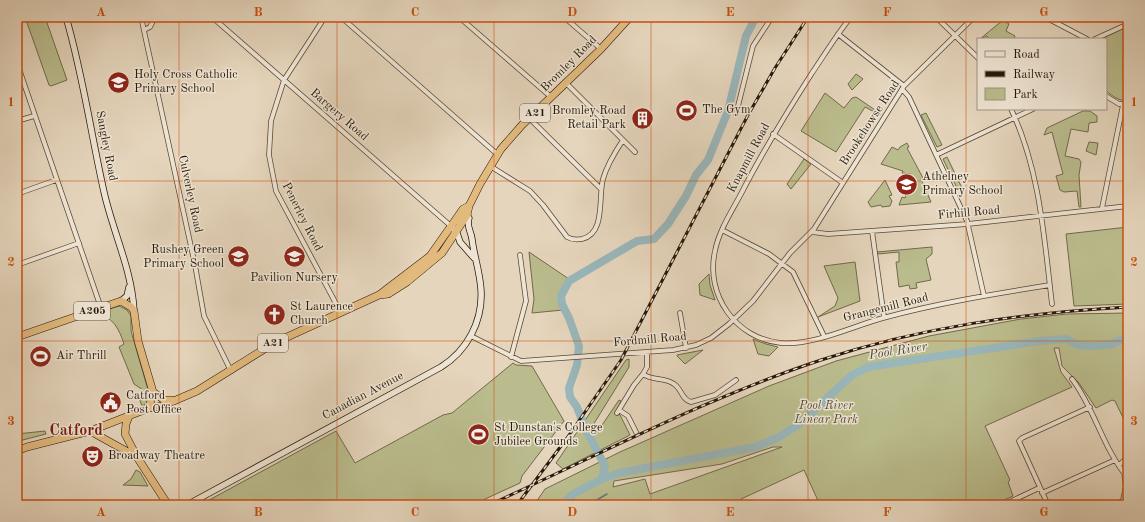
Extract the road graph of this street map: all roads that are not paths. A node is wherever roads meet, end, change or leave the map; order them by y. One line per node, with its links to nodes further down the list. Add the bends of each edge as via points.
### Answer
1 (66, 17): 67 (street, Sangley Road, via 82,77 105,193)
2 (141, 17): 16 (street, Culverley Road)
3 (155, 17): 16 (street)
4 (212, 17): 24 (street, Bargery Road)
5 (325, 17): 24 (street, Penerley Road)
6 (341, 17): 41 (street)
7 (459, 17): 27 (street)
8 (564, 17): 21 (street)
9 (630, 17): 21 (highway, Bromley Road / A21)
10 (772, 17): 33 (street, via 753,46)
11 (851, 17): 17 (street, Knapmill Road)
12 (936, 17): 18 (street)
13 (974, 17): 18 (street, Brookehowse Road)
14 (1048, 18): 19 (street)
15 (1128, 24): 20 (street)
16 (144, 30): 85 (street, Culverley Road, via 204,316)
17 (838, 34): 26 (street); 38 (street, Knapmill Road)
18 (956, 35): 22 (street); 26 (street, Brookehowse Road)
19 (1085, 38)
20 (1097, 38)
21 (601, 49): 25 (highway, Bromley Road / A21)
22 (977, 57)
23 (17, 64): 34 (street)
24 (284, 80): 54 (street, Bargery Road); 76 (street, Penerley Road, via 274,108 270,133 269,155 273,183)
25 (566, 83): 27 (highway, Bromley Road / A21); 39 (street)
26 (903, 88): 42 (street); 45 (street, Brookehowse Road)
27 (551, 97): 36 (highway, Bromley Road / A21)
28 (1107, 97): 30 (street)
29 (1128, 104): 30 (street)
30 (1122, 105): 50 (street)
31 (1012, 110): 35 (street)
32 (1031, 110): 35 (street)
33 (736, 114)
34 (34, 116): 37 (street); 44 (street)
35 (1015, 117): 42 (street); 52 (street, via 1032,165)
36 (529, 118): 41 (highway, Bromley Road / A21); 46 (street)
37 (17, 121)
38 (773, 134): 45 (street); 55 (street, Knapmill Road)
39 (622, 140): 40 (street); 46 (street, via 608,164)
40 (636, 152)
41 (497, 154): 43 (highway, Bromley Road / A21)
42 (936, 155): 53 (street)
43 (490, 166): 46 (street, via 530,191 571,240 584,239 594,232 599,218); 48 (highway, Bromley Road / A21)
44 (56, 180): 47 (street); 61 (street)
45 (843, 183): 57 (street, Brookehowse Road)
46 (601, 189)
47 (17, 194)
48 (469, 206): 51 (highway, Bromley Road / A21); 54 (highway, Bromley Road / A21, via 463,209)
49 (1128, 206): 50 (street, Firhill Road)
50 (1102, 208): 52 (street, Firhill Road)
51 (467, 215): 54 (highway, Bromley Road / A21); 60 (street, Canadian Avenue)
52 (1041, 215): 53 (street, Firhill Road); 68 (street)
53 (968, 224): 56 (street, Firhill Road); 70 (street)
54 (454, 230): 58 (highway, Bromley Road / A21); 59 (street, Canadian Avenue); 69 (highway, Bromley Road / A21, via 422,264 385,288)
55 (722, 230): 65 (street); 78 (street, Knapmill Road, via 714,251 713,277 721,302)
56 (872, 231): 57 (street, Firhill Road, via 824,234); 77 (street)
57 (812, 232): 65 (street, Fordmill Road)
58 (452, 240): 59 (street); 69 (highway, Bromley Road / A21, via 442,253 419,273 388,294)
59 (460, 242): 62 (street, Canadian Avenue)
60 (472, 243): 62 (street); 64 (street, Canadian Avenue)
61 (79, 244): 66 (street); 73 (street)
62 (465, 247): 64 (street, Canadian Avenue)
63 (520, 255): 84 (street, via 526,301)
64 (474, 258): 79 (street, Canadian Avenue, via 481,296 480,310)
65 (782, 263): 78 (street, Fordmill Road, via 758,295); 80 (street, via 796,275)
66 (17, 265)
67 (128, 279): 71 (street, Sangley Road, via 129,292); 74 (street, Sangley Road)
68 (1050, 285): 70 (street, Grangemill Road); 72 (street)
69 (379, 295): 76 (highway, Bromley Road / A21)
70 (984, 296): 77 (street, Grangemill Road)
71 (121, 301): 73 (highway, A205); 74 (highway, A205)
72 (1052, 304)
73 (101, 308): 81 (highway, A205)
74 (134, 311): 89 (highway, Sangley Road, via 138,337)
75 (680, 313): 82 (street)
76 (341, 314): 85 (highway, Bromley Road / A21, via 274,342)
77 (884, 317): 80 (street, Grangemill Road)
78 (733, 320): 80 (street, Grangemill Road, via 752,333 782,343); 82 (street, Fordmill Road, via 711,338)
79 (472, 336): 84 (street, Fordmill Road); 112 (street, Canadian Avenue, via 454,357 441,367)
80 (824, 336)
81 (17, 337)
82 (686, 348): 83 (street, Fordmill Road)
83 (647, 352): 84 (street, Fordmill Road, via 521,361); 86 (street, via 647,368)
84 (511, 357)
85 (231, 371): 90 (highway, Bromley Road / A21, via 197,391)
86 (643, 374): 88 (street, via 649,378 672,383 685,399 691,402 716,394); 95 (street, via 618,411 628,416)
87 (1072, 379): 91 (street)
88 (736, 380)
89 (153, 392): 90 (highway, via 164,400); 92 (highway, Sangley Road)
90 (173, 400): 92 (highway, Bromley Road / A21, via 162,406)
91 (1090, 407): 101 (street); 105 (street, via 1020,440)
92 (149, 408): 93 (highway, Bromley Road)
93 (129, 416): 94 (highway, Bromley Road); 100 (highway, via 125,434)
94 (90, 431): 97 (highway, Bromley Road); 100 (highway)
95 (636, 432)
96 (17, 446): 97 (highway)
97 (25, 448): 98 (highway, Bromley Road)
98 (17, 451)
99 (1128, 456): 102 (street)
100 (137, 457): 107 (highway)
101 (1115, 460): 102 (street); 106 (street)
102 (1119, 465): 103 (street)
103 (1124, 474): 104 (street); 109 (street, via 1126,486)
104 (1128, 478)
105 (1039, 488): 106 (street); 113 (street)
106 (1042, 493): 114 (street)
107 (161, 496): 110 (highway); 111 (highway)
108 (1128, 496): 109 (street)
109 (1122, 500): 115 (street)
110 (163, 505)
111 (168, 505)
112 (187, 505)
113 (1002, 505)
114 (1048, 505)
115 (1117, 505)

